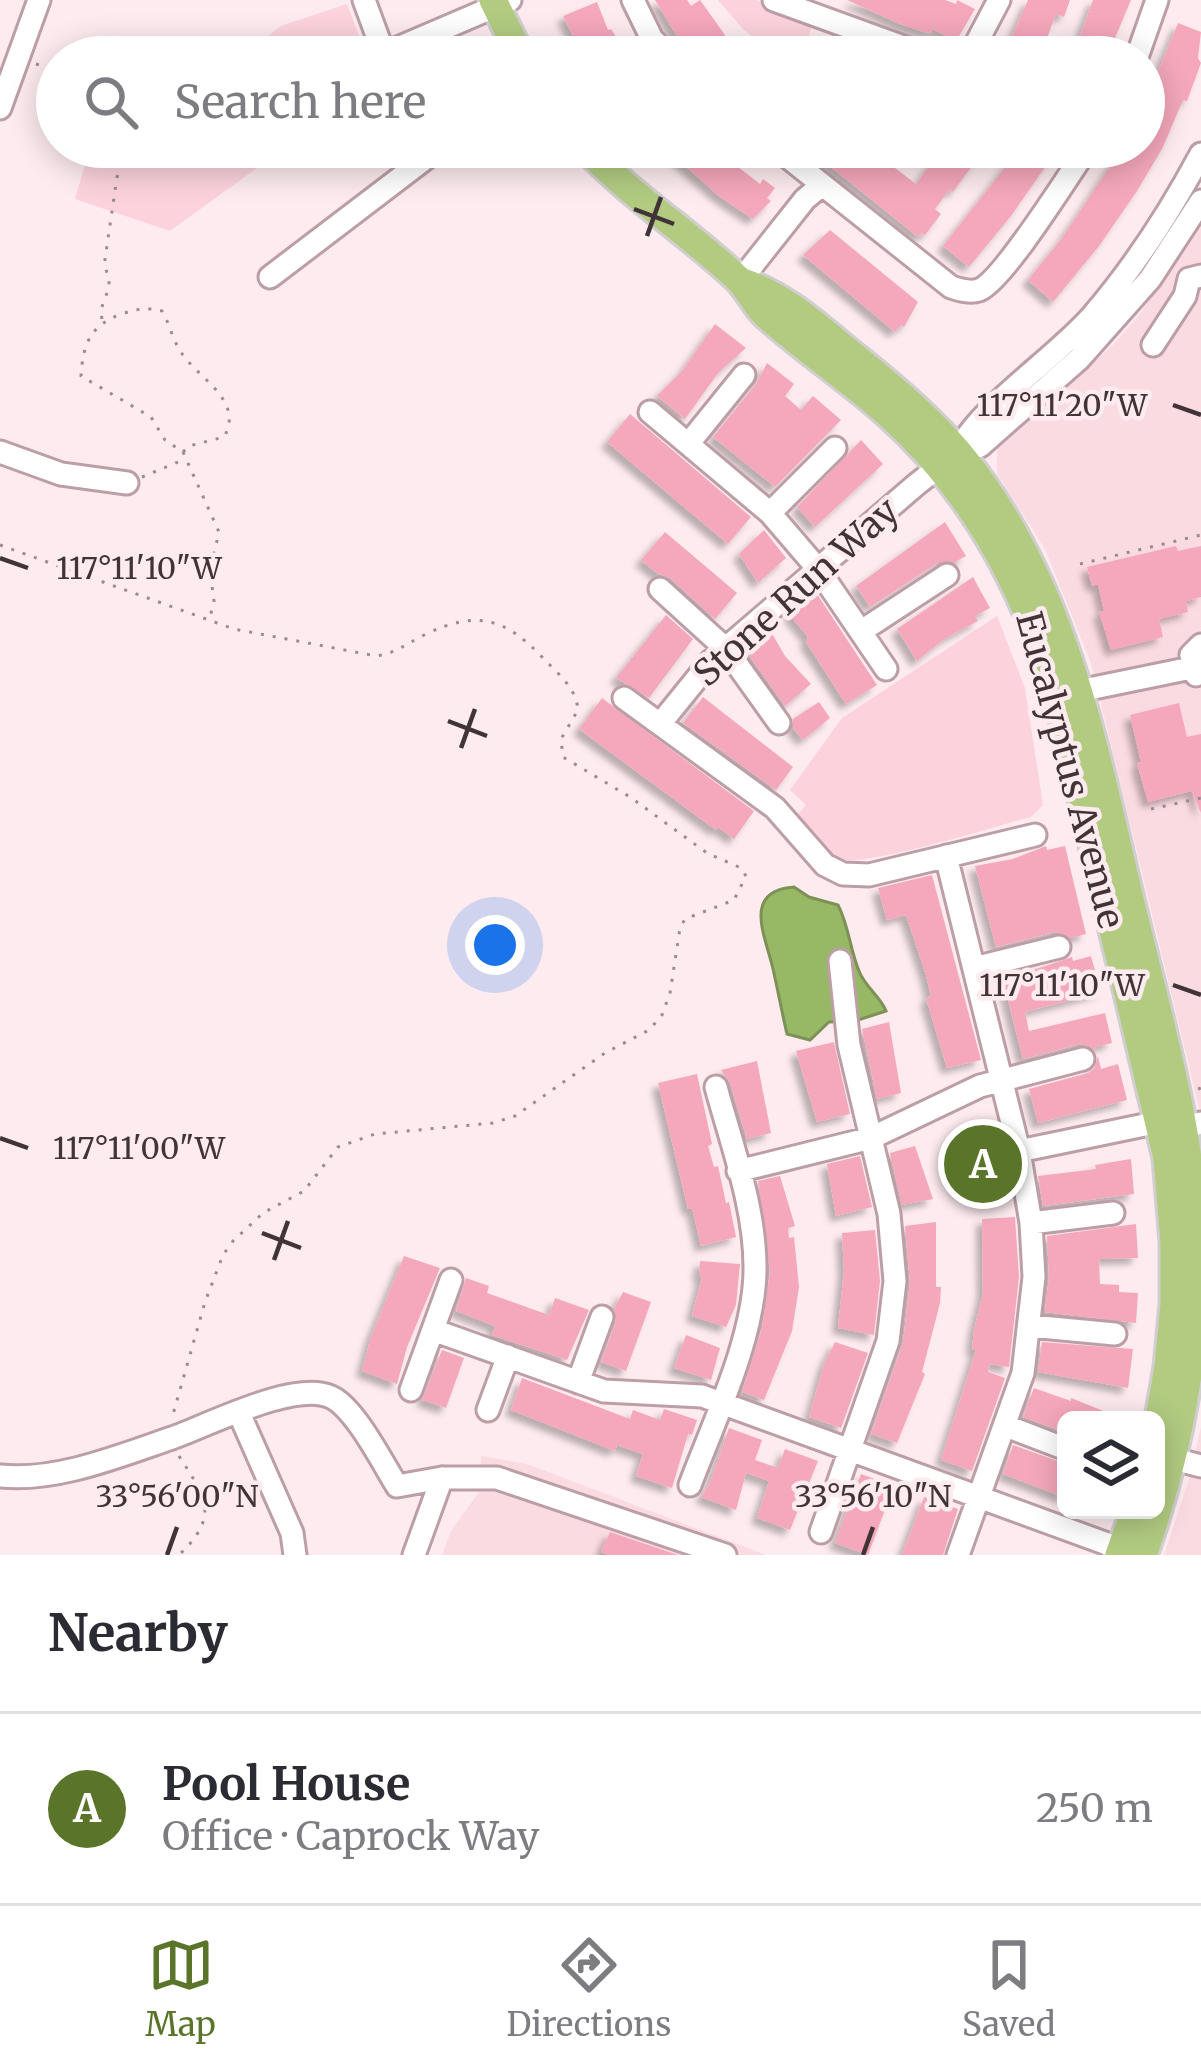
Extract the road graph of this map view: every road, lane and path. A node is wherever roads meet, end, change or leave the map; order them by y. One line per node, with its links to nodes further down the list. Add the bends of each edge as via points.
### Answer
1 (39, 0): 15 (street)
2 (364, 0): 8 (street)
3 (632, 0): 11 (street)
4 (774, 0): 12 (street)
5 (999, 0): 13 (street)
6 (1157, 0): 14 (street)
7 (500, 2): 9 (street); 10 (main road)
8 (377, 36)
9 (416, 36)
10 (513, 36)
11 (650, 36)
12 (873, 36)
13 (980, 36)
14 (1144, 36)
15 (18, 58): 16 (path); 17 (street)
16 (36, 64)
17 (0, 108)
18 (1201, 154): 25 (street, Stone Run Way)
19 (121, 168): 30 (path)
20 (408, 168): 28 (street)
21 (607, 168): 29 (main road, Eucalyptus Avenue)
22 (801, 168): 24 (street)
23 (1074, 168): 24 (street, via 977,291 951,287)
24 (822, 185): 29 (street)
25 (1193, 207): 26 (street, Stone Run Way)
26 (1182, 232): 39 (street, Stone Run Way, via 967,432)
27 (1201, 275): 31 (street, via 1189,279)
28 (269, 277)
29 (740, 281): 39 (main road, Eucalyptus Avenue, via 771,291 887,383)
30 (102, 321): 37 (path, via 86,340 81,376 151,417); 37 (path, via 162,311 178,348 225,401 231,420 224,436)
31 (1153, 345)
32 (744, 375): 34 (street)
33 (650, 412): 34 (street)
34 (689, 442): 41 (street)
35 (836, 448): 41 (street)
36 (0, 452): 40 (street, via 61,474)
37 (183, 452): 38 (path)
38 (185, 460): 40 (path); 49 (path, via 219,532)
39 (949, 460): 45 (street, Stone Run Way); 48 (main road, Eucalyptus Avenue); 55 (main road, Eucalyptus Avenue, via 995,504 1035,573)
40 (127, 483)
41 (770, 513): 45 (street)
42 (1201, 535): 44 (path)
43 (0, 545): 49 (path)
44 (1080, 564)
45 (818, 568): 50 (street); 52 (street, Stone Run Way)
46 (947, 575): 50 (street)
47 (660, 590): 52 (street)
48 (1022, 595): 55 (main road, via 1047,628 1066,684); 69 (main road, Eucalyptus Avenue)
49 (210, 619): 88 (path, via 376,656 450,625 497,622 523,636 574,693 578,710 562,739 563,757 746,876 734,900 685,919 670,993 649,1030 515,1116 375,1133 338,1147 304,1191 233,1241 192,1342)
50 (863, 631): 53 (street)
51 (1201, 645): 54 (street, via 1191,655)
52 (726, 649): 57 (street); 58 (street, Stone Run Way)
53 (886, 669)
54 (1196, 673): 55 (street)
55 (1079, 691): 69 (main road, Eucalyptus Avenue)
56 (624, 698): 58 (street)
57 (779, 723)
58 (660, 724): 62 (street, via 775,808 834,871 869,875)
59 (1201, 798): 60 (path)
60 (1151, 809)
61 (1035, 835): 62 (street)
62 (946, 856): 65 (street)
63 (1059, 947): 65 (street)
64 (840, 961): 70 (street)
65 (974, 968): 67 (street)
66 (1083, 1059): 67 (street)
67 (1000, 1081): 70 (street); 71 (street)
68 (716, 1087): 72 (street)
69 (1189, 1108): 71 (street); 85 (main road, Eucalyptus Avenue, via 1171,1196 1174,1274); 91 (main road, Eucalyptus Avenue, via 1196,1302)
70 (871, 1138): 72 (street); 90 (street, via 893,1238 894,1299)
71 (1019, 1151): 74 (street)
72 (738, 1171): 83 (street, via 755,1282)
73 (1113, 1214): 74 (street)
74 (1031, 1223): 77 (street)
75 (452, 1280): 78 (street)
76 (602, 1317): 81 (street)
77 (1030, 1326): 79 (street); 87 (street)
78 (433, 1330): 80 (street); 82 (street)
79 (1115, 1334)
80 (508, 1356): 81 (street); 84 (street)
81 (578, 1382): 83 (street)
82 (411, 1390)
83 (721, 1402): 90 (street); 94 (street)
84 (488, 1410)
85 (1160, 1411)
86 (239, 1413): 88 (street); 93 (street, via 324,1394 349,1412 397,1486); 101 (street)
87 (1006, 1426): 89 (street); 95 (street)
88 (171, 1438): 92 (street, via 44,1475); 100 (path, via 205,1499 202,1527)
89 (1057, 1446)
90 (850, 1450): 95 (street); 98 (street)
91 (1177, 1469): 99 (main road, Eucalyptus Avenue)
92 (0, 1476)
93 (442, 1478): 102 (street); 103 (street, via 517,1483)
94 (690, 1485)
95 (979, 1498): 99 (street); 104 (street)
96 (1134, 1519): 99 (main road)
97 (1143, 1519): 99 (main road)
98 (820, 1532)
99 (1129, 1554)
100 (179, 1555)
101 (295, 1555)
102 (414, 1555)
103 (724, 1555)
104 (958, 1555)

